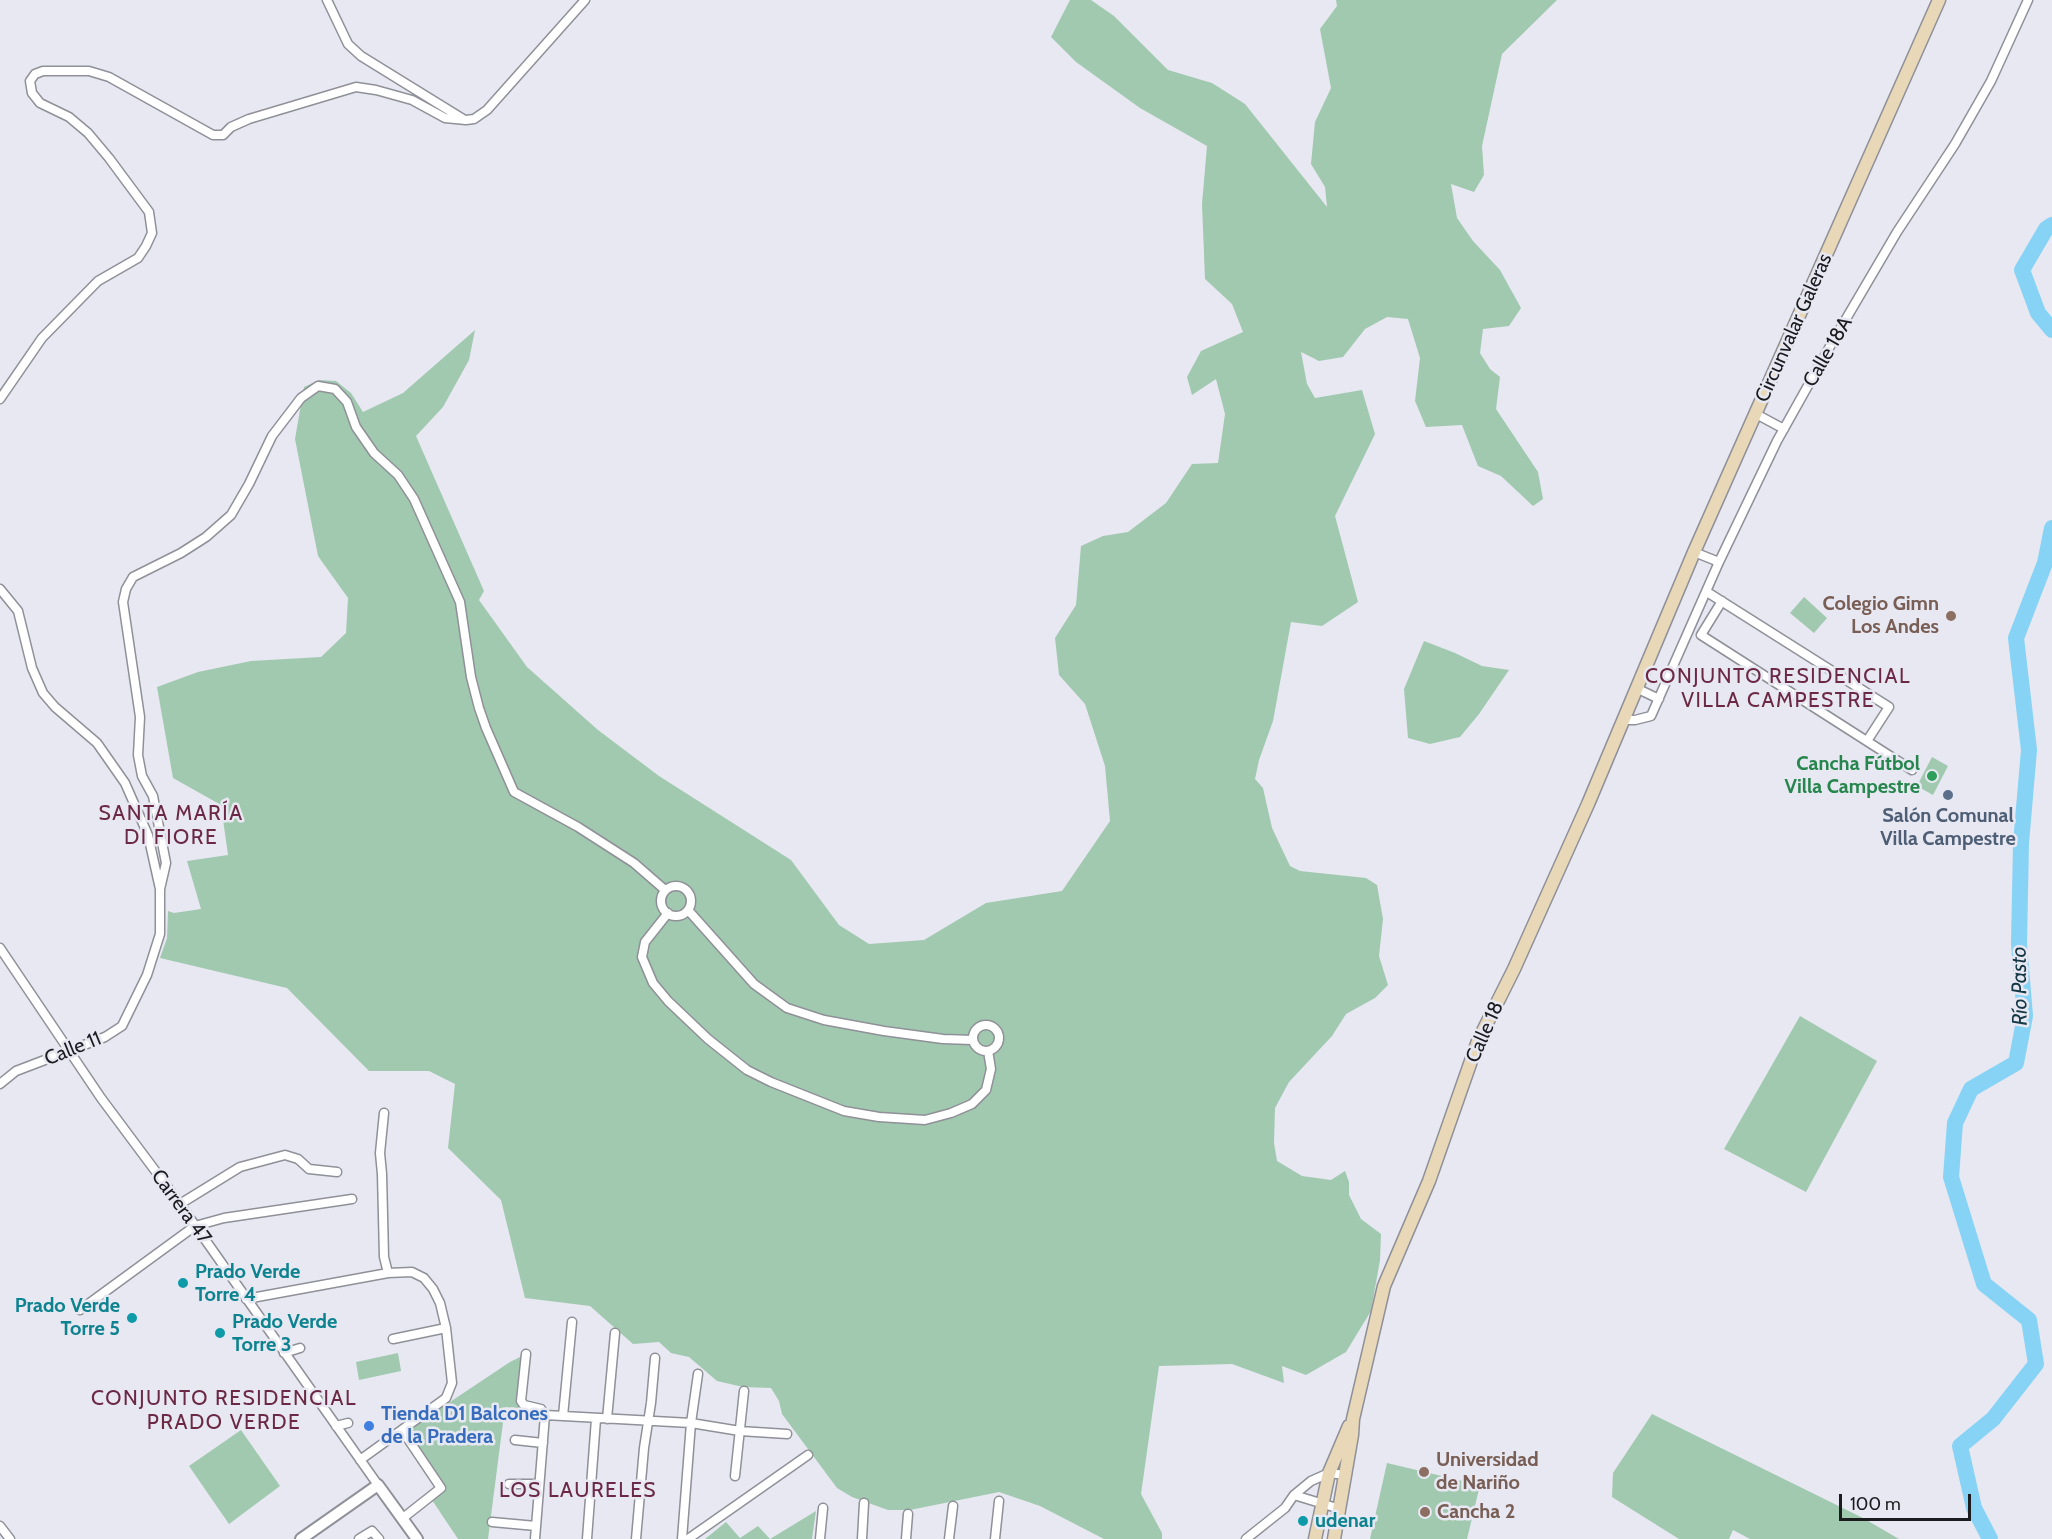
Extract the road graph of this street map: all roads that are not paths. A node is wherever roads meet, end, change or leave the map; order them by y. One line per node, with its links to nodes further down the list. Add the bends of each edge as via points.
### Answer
1 (327, 0): 5 (street, via 348,44 361,56)
2 (585, 0): 5 (street, via 487,110)
3 (1939, 0): 7 (main road, Circunvalar Galeras)
4 (2028, 0): 8 (street, Calle 18A, via 1991,81 1897,232)
5 (466, 120): 6 (street, via 445,118 412,100 356,87 249,119 223,135 213,135 109,77 89,71 35,74 30,81 32,93 40,103 69,117 102,150 148,212 152,233 138,258 98,281 42,338)
6 (0, 399)
7 (1756, 414): 8 (street); 9 (main road, Circunvalar Galeras)
8 (1784, 429): 10 (street, Calle 18A)
9 (1694, 552): 10 (street); 14 (main road, Circunvalar Galeras)
10 (1719, 562): 12 (street, Calle 18A)
11 (0, 589): 20 (street, via 18,611 44,693 55,708 97,743 125,783 148,835)
12 (1707, 592): 13 (street); 16 (street, Calle 18A)
13 (1722, 602): 18 (street, via 1701,635); 18 (street, via 1889,706)
14 (1649, 656): 15 (main road, Calle 18)
15 (1636, 688): 16 (street); 17 (main road, Calle 18)
16 (1659, 699): 17 (street, Calle 18A, via 1652,716)
17 (1623, 720): 51 (main road, Calle 18, via 1514,969 1478,1041 1429,1181 1384,1286)
18 (1867, 741): 19 (street)
19 (1912, 770)
20 (160, 889): 21 (street, via 166,863 153,796 142,776 138,755 140,717 123,602 126,589 133,577 181,553 231,515 272,436 301,398 318,386 335,389 374,453 398,475 414,499 460,602 479,708 514,792 634,863); 27 (street, Calle 11, via 160,934 147,975 122,1026)
21 (665, 890): 22 (street, via 677,885 686,889 691,901); 23 (street, via 661,900)
22 (688, 910): 23 (street, via 679,916); 25 (street, via 754,984 787,1008 875,1030)
23 (668, 914): 26 (street, via 645,942 642,957 653,982 715,1045 747,1070 771,1082 844,1111 925,1120 972,1104 986,1090)
24 (0, 948): 27 (street, Carrera 47)
25 (973, 1040): 26 (street, via 980,1050); 26 (street, via 974,1032 981,1026 993,1028 998,1043)
26 (988, 1051)
27 (69, 1052): 28 (street, Calle 11, via 16,1071); 32 (street, Carrera 47)
28 (0, 1084)
29 (384, 1113): 34 (street, via 380,1153)
30 (338, 1172): 32 (street, via 309,1169 298,1159 285,1155 240,1167)
31 (352, 1199): 33 (street)
32 (180, 1204): 33 (street, Carrera 47)
33 (195, 1226): 35 (street, Carrera 47); 36 (street)
34 (388, 1273): 35 (street); 38 (street, via 412,1272 424,1278 440,1303)
35 (246, 1299): 42 (street, Carrera 47)
36 (80, 1310)
37 (572, 1322): 48 (street)
38 (446, 1328): 40 (street); 62 (street, via 452,1383 446,1398)
39 (615, 1333): 50 (street)
40 (393, 1339)
41 (300, 1348): 42 (street)
42 (284, 1353): 55 (street, Carrera 47)
43 (526, 1354): 47 (street, via 521,1401 541,1409)
44 (655, 1358): 52 (street)
45 (698, 1374): 54 (street)
46 (744, 1391): 56 (street)
47 (545, 1415): 48 (street); 60 (street)
48 (562, 1416): 49 (street)
49 (596, 1419): 50 (street); 87 (street)
50 (607, 1419): 52 (street)
51 (1353, 1419): 63 (main road, Calle 18); 64 (main road, Calle 18)
52 (647, 1422): 54 (street); 88 (street)
53 (348, 1423): 55 (street)
54 (691, 1423): 56 (street); 89 (street)
55 (336, 1426): 62 (street, Carrera 47)
56 (740, 1431): 57 (street); 65 (street)
57 (787, 1434)
58 (406, 1436): 77 (street, via 441,1488)
59 (514, 1440): 60 (street)
60 (543, 1443): 67 (street)
61 (808, 1455): 90 (street)
62 (360, 1460): 68 (street, Carrera 47)
63 (1329, 1473): 64 (street); 69 (street); 71 (main road, Calle 18)
64 (1345, 1475): 75 (main road, Calle 18)
65 (735, 1476)
66 (509, 1484): 67 (street)
67 (539, 1484): 80 (street)
68 (378, 1485): 77 (street, Carrera 47); 82 (street)
69 (1294, 1495): 71 (street); 96 (street, via 1285,1508)
70 (999, 1501): 95 (street)
71 (1322, 1502): 75 (street); 97 (main road, Calle 18)
72 (864, 1503): 92 (street)
73 (953, 1506): 94 (street)
74 (823, 1508): 91 (street)
75 (1340, 1509): 98 (main road, Calle 18)
76 (908, 1514): 93 (street)
77 (403, 1518): 85 (street, Carrera 47)
78 (492, 1522): 80 (street)
79 (0, 1526): 81 (street)
80 (536, 1527): 86 (street)
81 (10, 1539)
82 (301, 1539)
83 (359, 1539): 84 (street, via 372,1531)
84 (379, 1539)
85 (417, 1539)
86 (535, 1539)
87 (586, 1539)
88 (636, 1539)
89 (682, 1539)
90 (688, 1539)
91 (819, 1539)
92 (862, 1539)
93 (906, 1539)
94 (949, 1539)
95 (995, 1539)
96 (1246, 1539)
97 (1315, 1539)
98 (1334, 1539)

